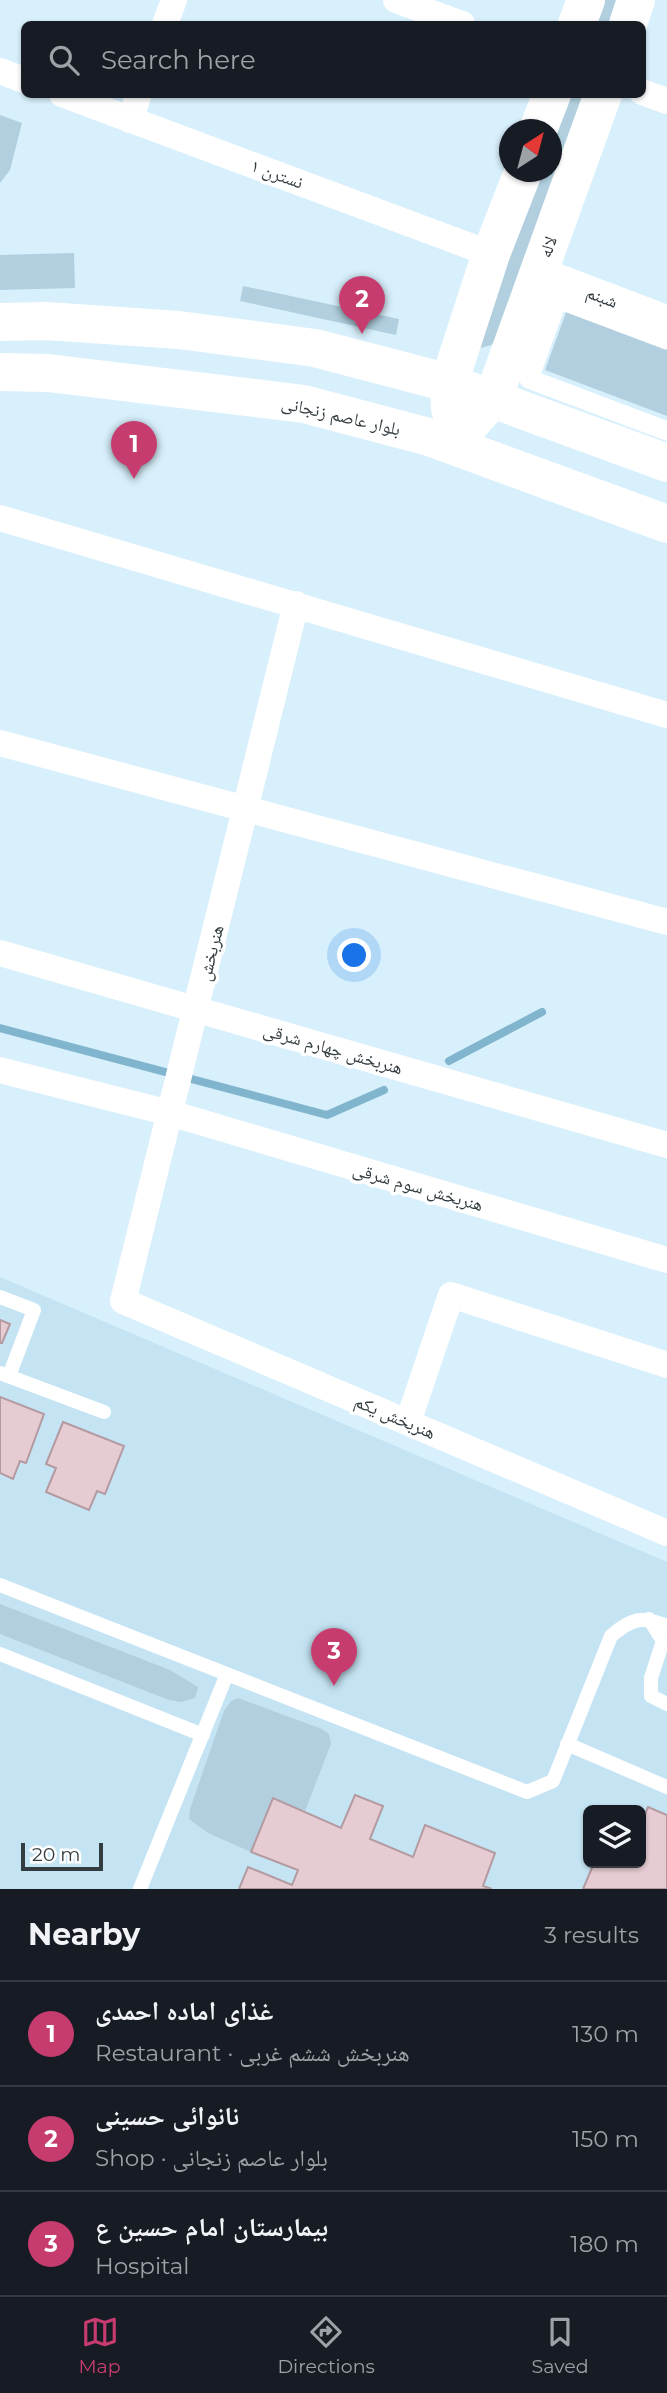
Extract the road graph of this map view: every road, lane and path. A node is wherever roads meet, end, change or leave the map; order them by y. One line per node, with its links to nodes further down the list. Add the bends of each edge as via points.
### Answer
1 (174, 0): 5 (street)
2 (396, 0): 6 (street)
3 (586, 0): 7 (main road)
4 (636, 0): 8 (main road)
5 (165, 21)
6 (454, 21)
7 (579, 21)
8 (629, 21)
9 (0, 71): 10 (street)
10 (21, 79)
11 (646, 94): 16 (street)
12 (72, 98): 18 (street, نسترن ۱)
13 (138, 98): 18 (street)
14 (550, 98): 17 (main road)
15 (602, 98): 21 (main road, لاله)
16 (667, 102)
17 (542, 119)
18 (130, 120): 20 (street, نسترن ۱)
19 (519, 182): 20 (main road)
20 (491, 254): 26 (main road)
21 (538, 273): 22 (street, شبنم); 27 (main road, لاله)
22 (667, 321)
23 (0, 322): 26 (main road, via 179,330 315,348)
24 (667, 340): 28 (street, via 558,299 529,379)
25 (0, 372): 29 (main road, بلوار عاصم زنجانی, via 48,373 304,404)
26 (449, 383): 27 (main road); 29 (main road)
27 (493, 399): 29 (main road); 30 (main road)
28 (667, 431)
29 (451, 445): 32 (main road, بلوار عاصم زنجانی)
30 (667, 463)
31 (0, 518): 33 (street)
32 (667, 524)
33 (296, 604): 34 (street); 36 (street, هنربخش)
34 (667, 716)
35 (0, 743): 36 (street)
36 (246, 809): 37 (street); 39 (street, هنربخش)
37 (667, 922)
38 (0, 953): 39 (street, هنربخش چهارم شرقی)
39 (197, 1009): 41 (street, هنربخش); 42 (street, هنربخش چهارم شرقی)
40 (0, 1070): 41 (street, هنربخش سوم شرقی)
41 (170, 1113): 43 (street, هنربخش سوم شرقی); 45 (street, هنربخش)
42 (666, 1143)
43 (667, 1260)
44 (0, 1297): 47 (lane, via 34,1310)
45 (123, 1301): 49 (street, هنربخش یکم)
46 (667, 1364): 49 (street, via 451,1295)
47 (4, 1375): 48 (lane)
48 (104, 1412)
49 (408, 1422): 50 (street, هنربخش یکم)
50 (667, 1533)
51 (0, 1585): 55 (lane)
52 (649, 1619): 53 (lane); 56 (lane, via 663,1641 651,1696); 58 (lane, via 628,1622 611,1636)
53 (667, 1626)
54 (0, 1654): 57 (lane)
55 (227, 1674): 57 (lane); 58 (lane, via 527,1792 552,1782)
56 (667, 1704)
57 (203, 1735): 60 (lane)
58 (567, 1744): 59 (lane)
59 (667, 1787)
60 (140, 1889)

